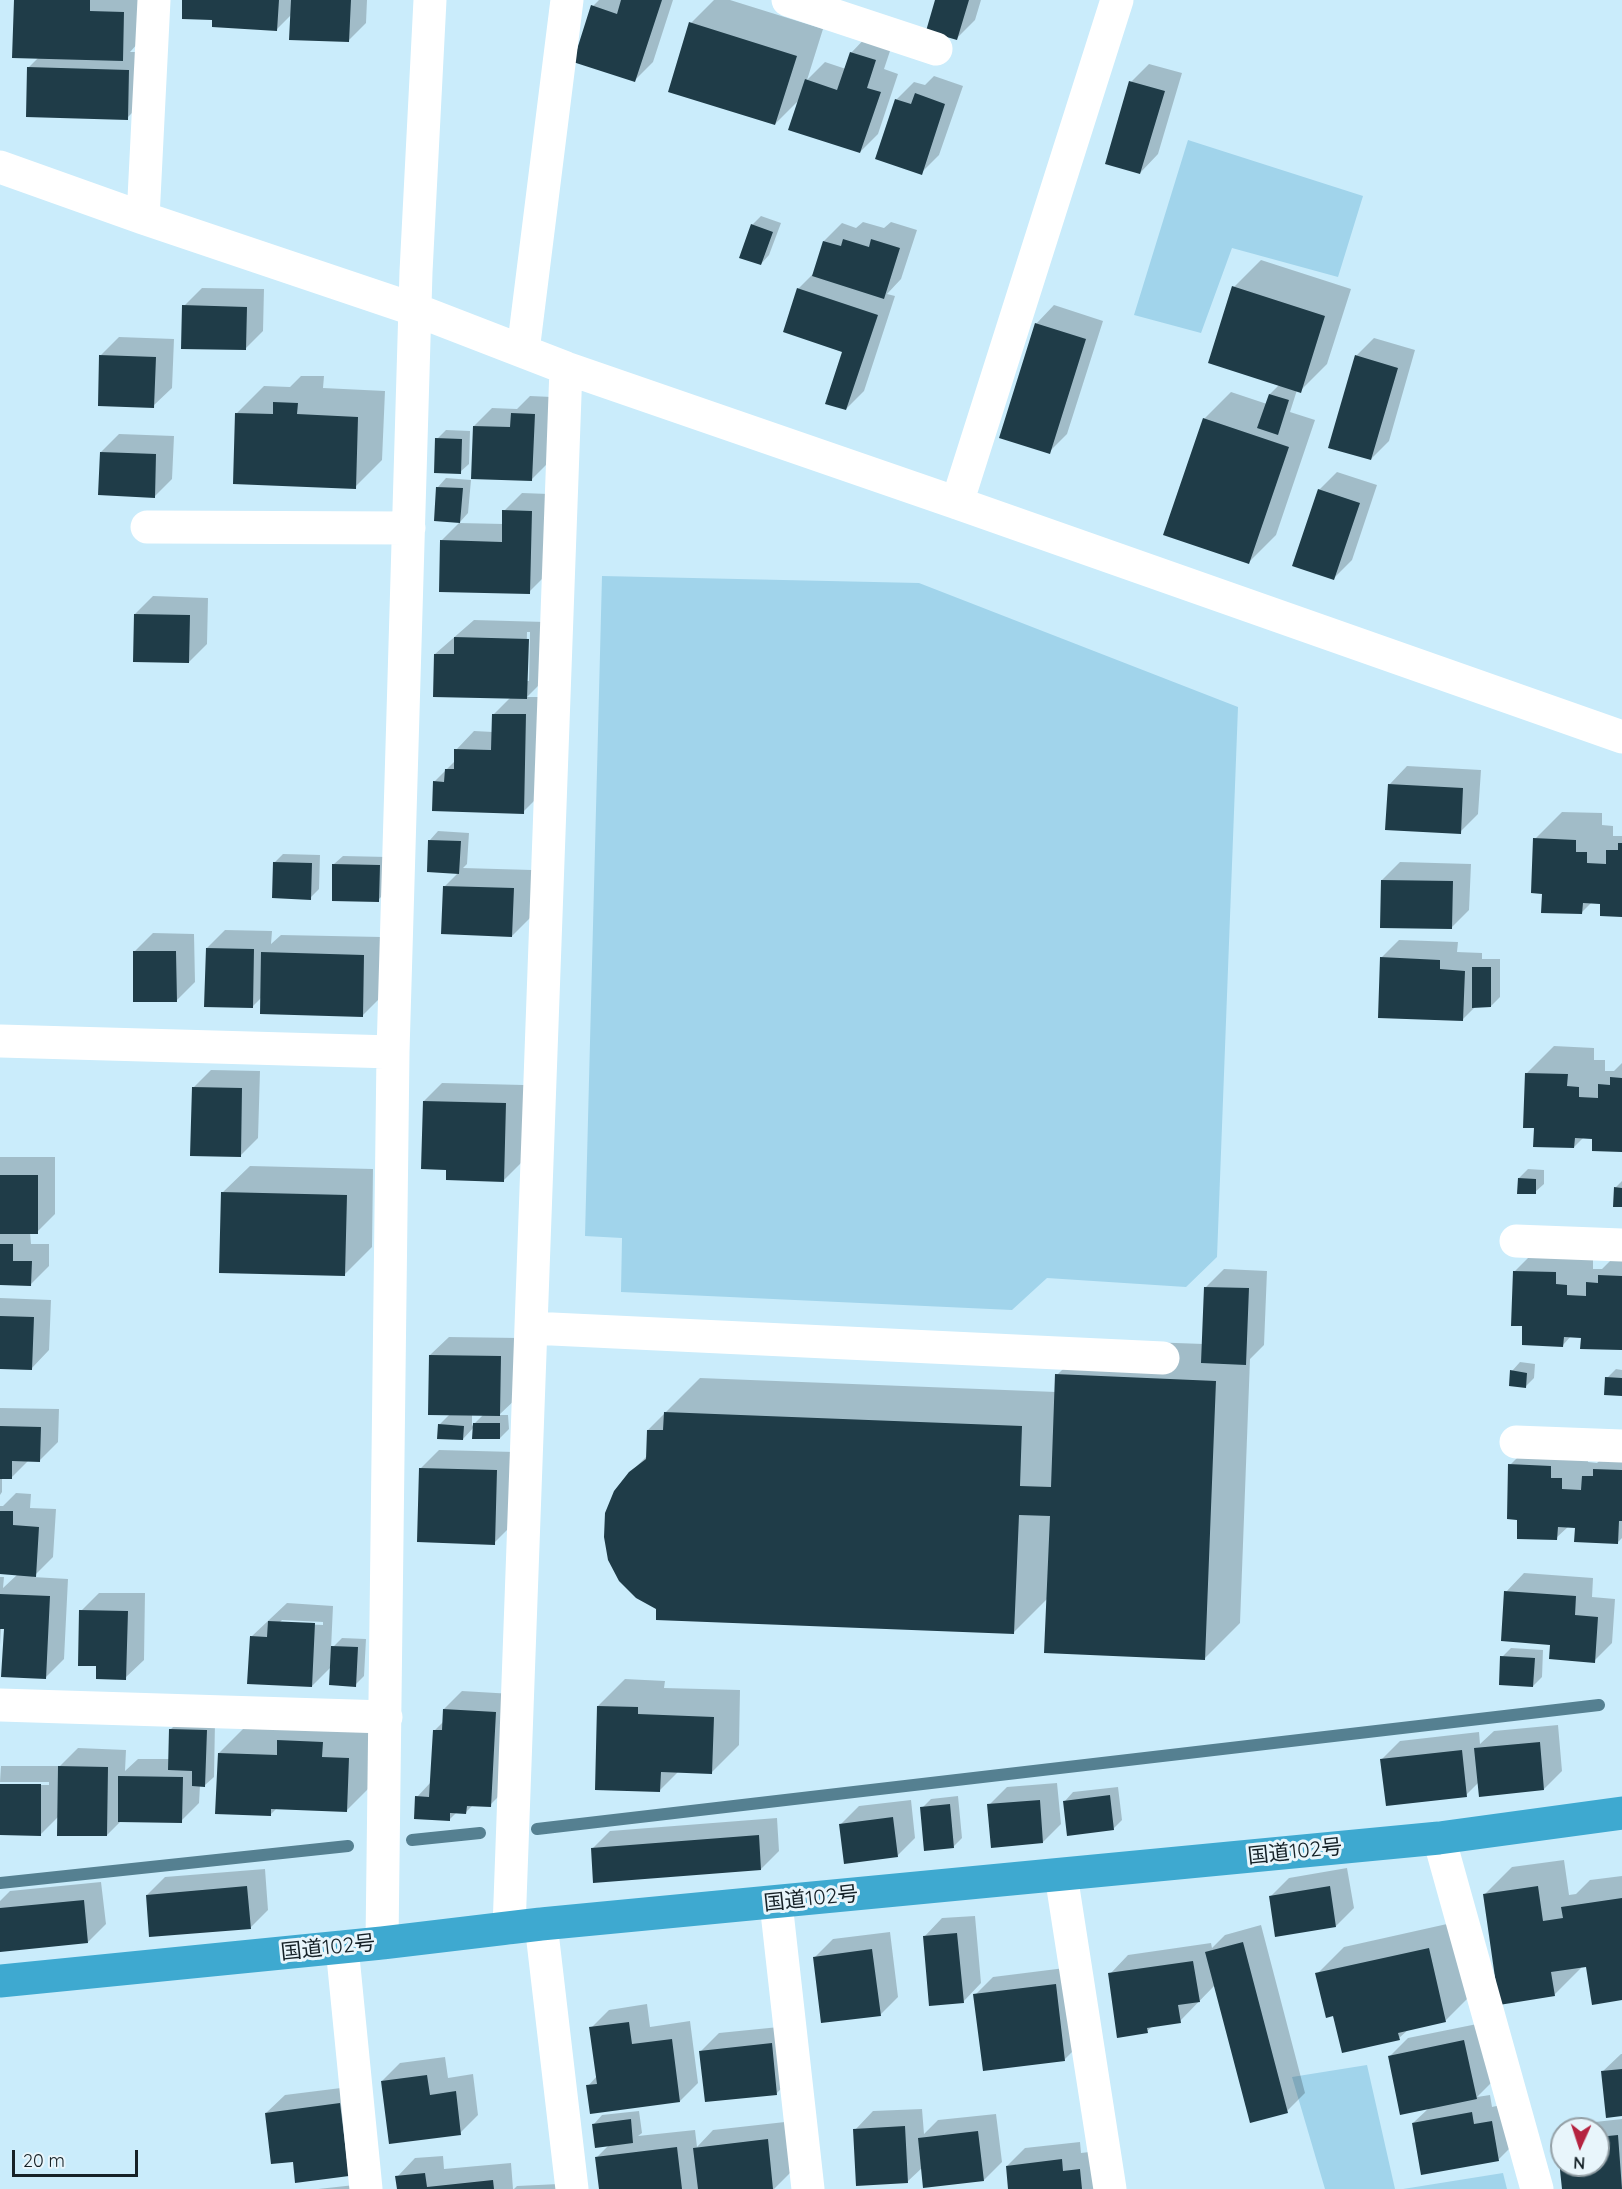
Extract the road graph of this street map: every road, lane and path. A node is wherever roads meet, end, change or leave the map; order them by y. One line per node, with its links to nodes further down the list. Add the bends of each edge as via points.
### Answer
1 (154, 0): 8 (street)
2 (430, 0): 9 (street)
3 (567, 0): 10 (street)
4 (788, 0): 6 (street)
5 (1117, 0): 12 (street)
6 (936, 49)
7 (0, 167): 8 (street)
8 (143, 218): 9 (street)
9 (416, 310): 10 (street); 14 (street)
10 (524, 351): 11 (street)
11 (566, 368): 12 (street); 20 (street)
12 (957, 503): 15 (street)
13 (147, 527): 14 (street)
14 (409, 528): 17 (street)
15 (1622, 737)
16 (0, 1041): 17 (street)
17 (393, 1052): 25 (street)
18 (1516, 1241): 19 (street)
19 (1622, 1245)
20 (531, 1328): 21 (street); 31 (street)
21 (1163, 1358)
22 (1516, 1442): 23 (street)
23 (1622, 1446)
24 (0, 1705): 25 (street)
25 (386, 1717): 32 (street)
26 (1622, 1813): 27 (highway, 国道102号)
27 (1439, 1838): 28 (highway, 国道102号); 39 (street)
28 (1061, 1875): 29 (highway, 国道102号); 38 (street)
29 (776, 1903): 30 (highway, 国道102号); 37 (street)
30 (541, 1924): 31 (highway, 国道102号); 36 (street)
31 (509, 1928): 32 (highway, 国道102号)
32 (382, 1943): 33 (highway, 国道102号)
33 (342, 1947): 34 (highway, 国道102号); 35 (street)
34 (0, 1981)
35 (366, 2189)
36 (573, 2189)
37 (808, 2189)
38 (1110, 2189)
39 (1537, 2189)

